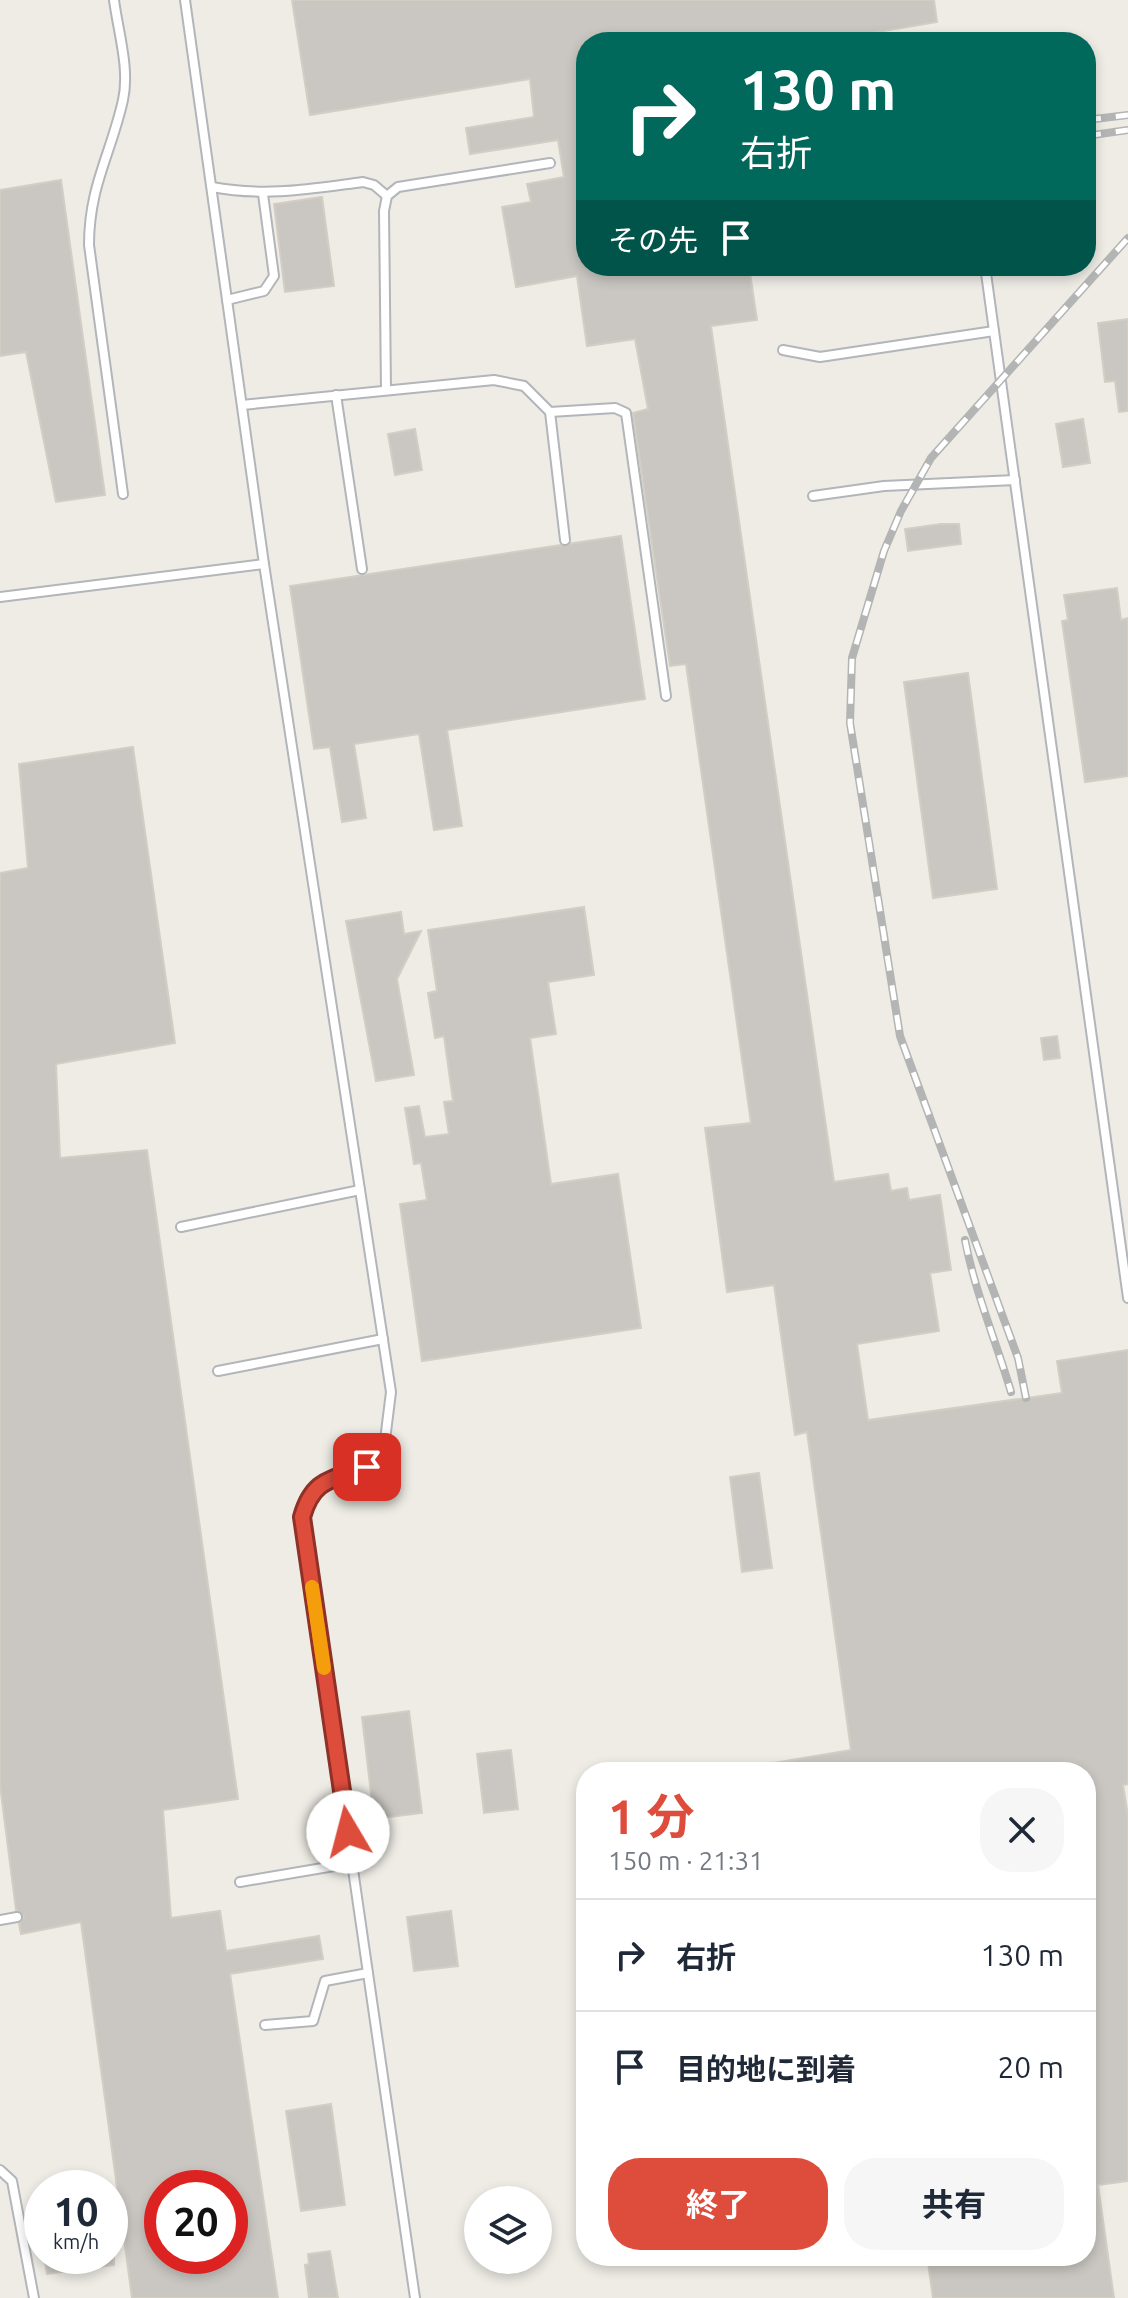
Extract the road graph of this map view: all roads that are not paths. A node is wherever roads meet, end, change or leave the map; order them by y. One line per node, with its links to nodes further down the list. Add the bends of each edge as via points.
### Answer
1 (114, 0): 16 (lane, via 124,98 89,210 89,245)
2 (185, 0): 4 (lane)
3 (550, 163): 6 (lane, via 398,187)
4 (212, 187): 5 (lane); 8 (lane)
5 (263, 194): 6 (lane, via 363,182); 8 (lane, via 274,276 264,291)
6 (387, 196): 11 (lane)
7 (986, 276): 9 (lane)
8 (227, 300): 13 (lane)
9 (994, 331): 10 (lane, via 820,357); 15 (lane)
10 (783, 350)
11 (386, 390): 12 (lane); 14 (lane, via 503,381 524,386)
12 (336, 395): 13 (lane); 20 (lane)
13 (242, 405): 19 (lane)
14 (550, 412): 18 (lane); 22 (lane, via 615,408 626,413)
15 (1015, 480): 17 (lane, via 884,486); 25 (lane)
16 (123, 494)
17 (813, 496)
18 (565, 540)
19 (264, 564): 21 (lane); 23 (lane)
20 (362, 569)
21 (0, 597)
22 (666, 696)
23 (360, 1190): 24 (lane); 26 (lane)
24 (181, 1227)
25 (1128, 1298)
26 (383, 1339): 27 (lane); 28 (lane, via 391,1392 384,1448 367,1467 316,1486 302,1517)
27 (218, 1371)
28 (352, 1863): 29 (lane); 32 (lane)
29 (240, 1882)
30 (17, 1917): 31 (lane)
31 (0, 1920)
32 (368, 1973): 33 (lane, via 325,1981 313,2021); 36 (lane)
33 (265, 2025)
34 (0, 2170): 35 (lane, via 12,2181)
35 (34, 2298)
36 (415, 2298)

